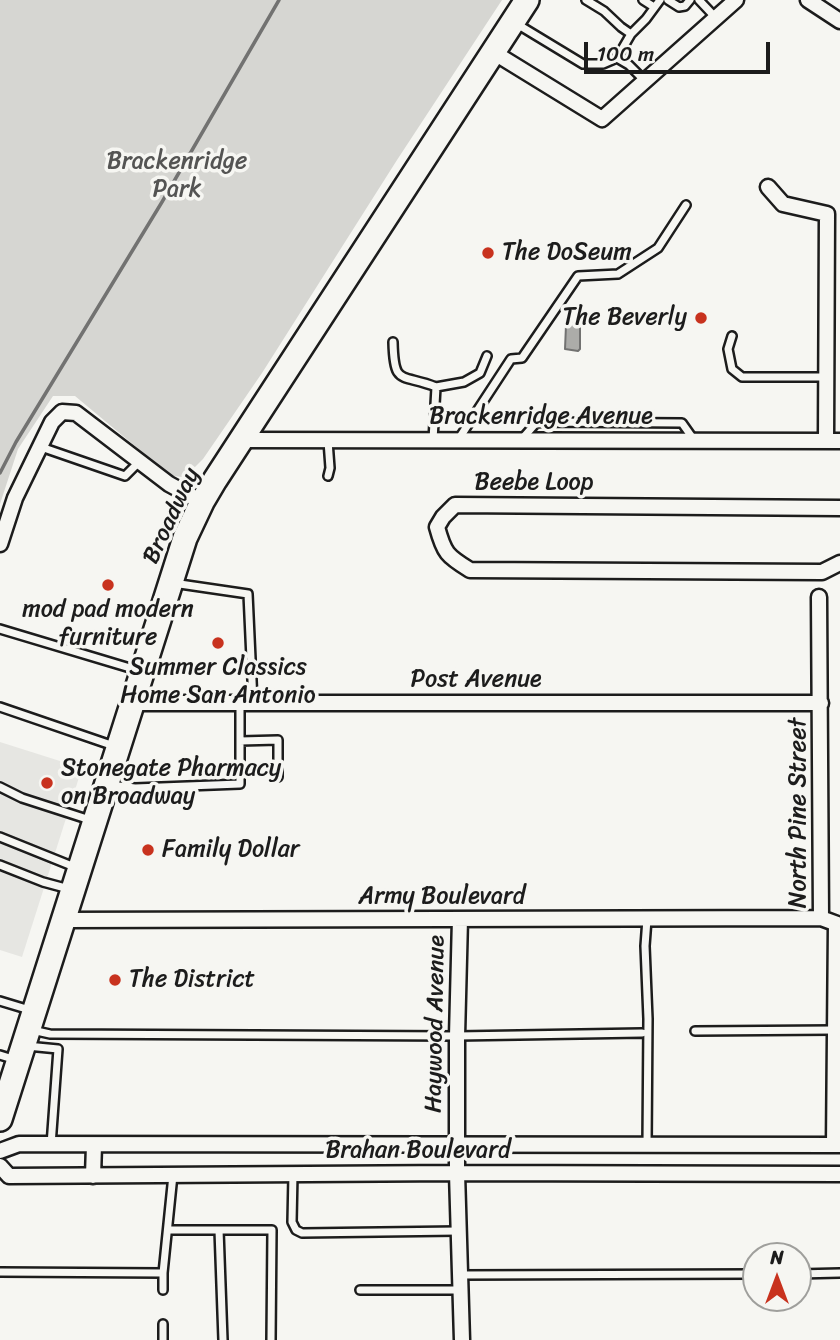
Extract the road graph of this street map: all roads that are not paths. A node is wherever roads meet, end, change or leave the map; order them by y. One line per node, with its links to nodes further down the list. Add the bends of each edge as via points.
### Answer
1 (527, 0): 12 (main road, Broadway)
2 (586, 0): 13 (lane)
3 (643, 0): 9 (lane)
4 (668, 0): 5 (lane, via 679,7)
5 (690, 0)
6 (699, 0): 10 (lane)
7 (736, 0): 10 (street)
8 (808, 0): 11 (street)
9 (657, 3): 13 (lane)
10 (716, 18): 16 (street)
11 (840, 21)
12 (513, 22): 14 (main road, Broadway); 15 (lane, via 583,64)
13 (631, 34): 15 (lane)
14 (493, 52): 16 (street, via 602,119); 26 (main road, Broadway)
15 (617, 58): 16 (lane)
16 (645, 80)
17 (768, 187): 22 (street, via 783,204 827,214)
18 (686, 205): 29 (lane, via 658,248 618,274 578,276 522,358 511,359)
19 (732, 336): 22 (lane, via 728,349 732,369 742,377)
20 (393, 342): 23 (lane, via 395,370 405,379)
21 (487, 356): 23 (lane, via 480,373 464,382)
22 (827, 377): 34 (street)
23 (436, 387): 28 (lane)
24 (586, 423): 25 (lane); 30 (lane, via 537,423); 31 (lane)
25 (632, 423): 32 (lane); 33 (lane, via 682,423)
26 (242, 440): 27 (street, Brackenridge Avenue); 38 (main road, Broadway)
27 (328, 440): 28 (street, Brackenridge Avenue); 37 (lane)
28 (433, 440): 29 (street, Brackenridge Avenue)
29 (458, 440): 30 (street, Brackenridge Avenue)
30 (522, 440): 31 (street, Brackenridge Avenue)
31 (578, 440): 32 (street, Brackenridge Avenue)
32 (639, 440): 33 (street, Brackenridge Avenue)
33 (694, 440): 34 (street, Brackenridge Avenue)
34 (833, 440)
35 (40, 447): 36 (lane, via 125,476); 36 (street, via 62,412 76,412); 40 (street, via 15,498)
36 (140, 460): 38 (street, via 169,484)
37 (328, 476)
38 (202, 502): 42 (main road, Broadway)
39 (840, 508): 41 (street, Beebe Loop, via 455,505 437,527 450,558 470,570 822,572)
40 (0, 544)
41 (840, 563)
42 (169, 583): 45 (main road, Broadway); 46 (lane, via 248,594)
43 (819, 597): 47 (street, North Pine Street)
44 (0, 629): 45 (lane)
45 (141, 672): 48 (main road, Broadway)
46 (247, 703): 47 (street, Post Avenue); 48 (street, Post Avenue); 50 (lane)
47 (821, 703): 59 (street, North Pine Street)
48 (131, 704): 51 (main road, Broadway)
49 (0, 707): 51 (lane)
50 (240, 741): 52 (lane, via 278,740); 53 (lane, via 240,784 135,788)
51 (118, 748): 53 (main road, Broadway)
52 (278, 777)
53 (106, 784): 55 (main road, Broadway)
54 (0, 787): 55 (lane)
55 (94, 821): 58 (main road, Broadway)
56 (0, 837): 58 (lane)
57 (0, 865): 58 (lane, via 43,882)
58 (76, 879): 62 (main road, Broadway)
59 (821, 918): 61 (street, Army Boulevard); 63 (street, North Pine Street)
60 (460, 919): 61 (street, Army Boulevard); 62 (street, Army Boulevard); 68 (street, Haywood Avenue)
61 (647, 919): 71 (lane)
62 (64, 920): 69 (main road, Broadway)
63 (838, 925): 65 (street, North Pine Street)
64 (0, 1001): 69 (lane)
65 (836, 1028): 66 (lane); 75 (street, North Pine Street)
66 (695, 1031)
67 (642, 1033): 68 (lane)
68 (457, 1036): 69 (lane, via 50,1034); 74 (street, Haywood Avenue)
69 (21, 1040): 70 (main road, Broadway); 72 (lane, via 58,1049)
70 (0, 1119)
71 (647, 1144): 74 (street, Brahan Boulevard); 75 (street, Brahan Boulevard)
72 (51, 1145): 73 (street, Brahan Boulevard); 76 (street, Brahan Boulevard, via 19,1144)
73 (94, 1145): 74 (street, Brahan Boulevard); 82 (street)
74 (457, 1145): 78 (street, Haywood Avenue)
75 (837, 1145)
76 (0, 1151)
77 (0, 1166): 82 (street, Brahan Boulevard, via 9,1175)
78 (457, 1173): 79 (street, Brahan Boulevard); 80 (street, Brahan Boulevard); 85 (street, Haywood Avenue)
79 (293, 1174): 81 (street, Brahan Boulevard); 85 (lane, via 292,1222 302,1233)
80 (840, 1174)
81 (173, 1175): 82 (street, Brahan Boulevard); 83 (lane)
82 (93, 1176)
83 (168, 1230): 84 (lane); 87 (lane)
84 (219, 1230): 96 (lane); 97 (lane, via 272,1230)
85 (458, 1231): 91 (street, Haywood Avenue)
86 (0, 1272): 87 (lane)
87 (163, 1273): 92 (lane)
88 (812, 1273): 89 (lane)
89 (840, 1273)
90 (742, 1274): 91 (lane)
91 (460, 1282): 93 (lane); 98 (street, Haywood Avenue)
92 (163, 1290)
93 (360, 1290)
94 (163, 1324): 95 (lane)
95 (163, 1340)
96 (223, 1340)
97 (271, 1340)
98 (462, 1340)

